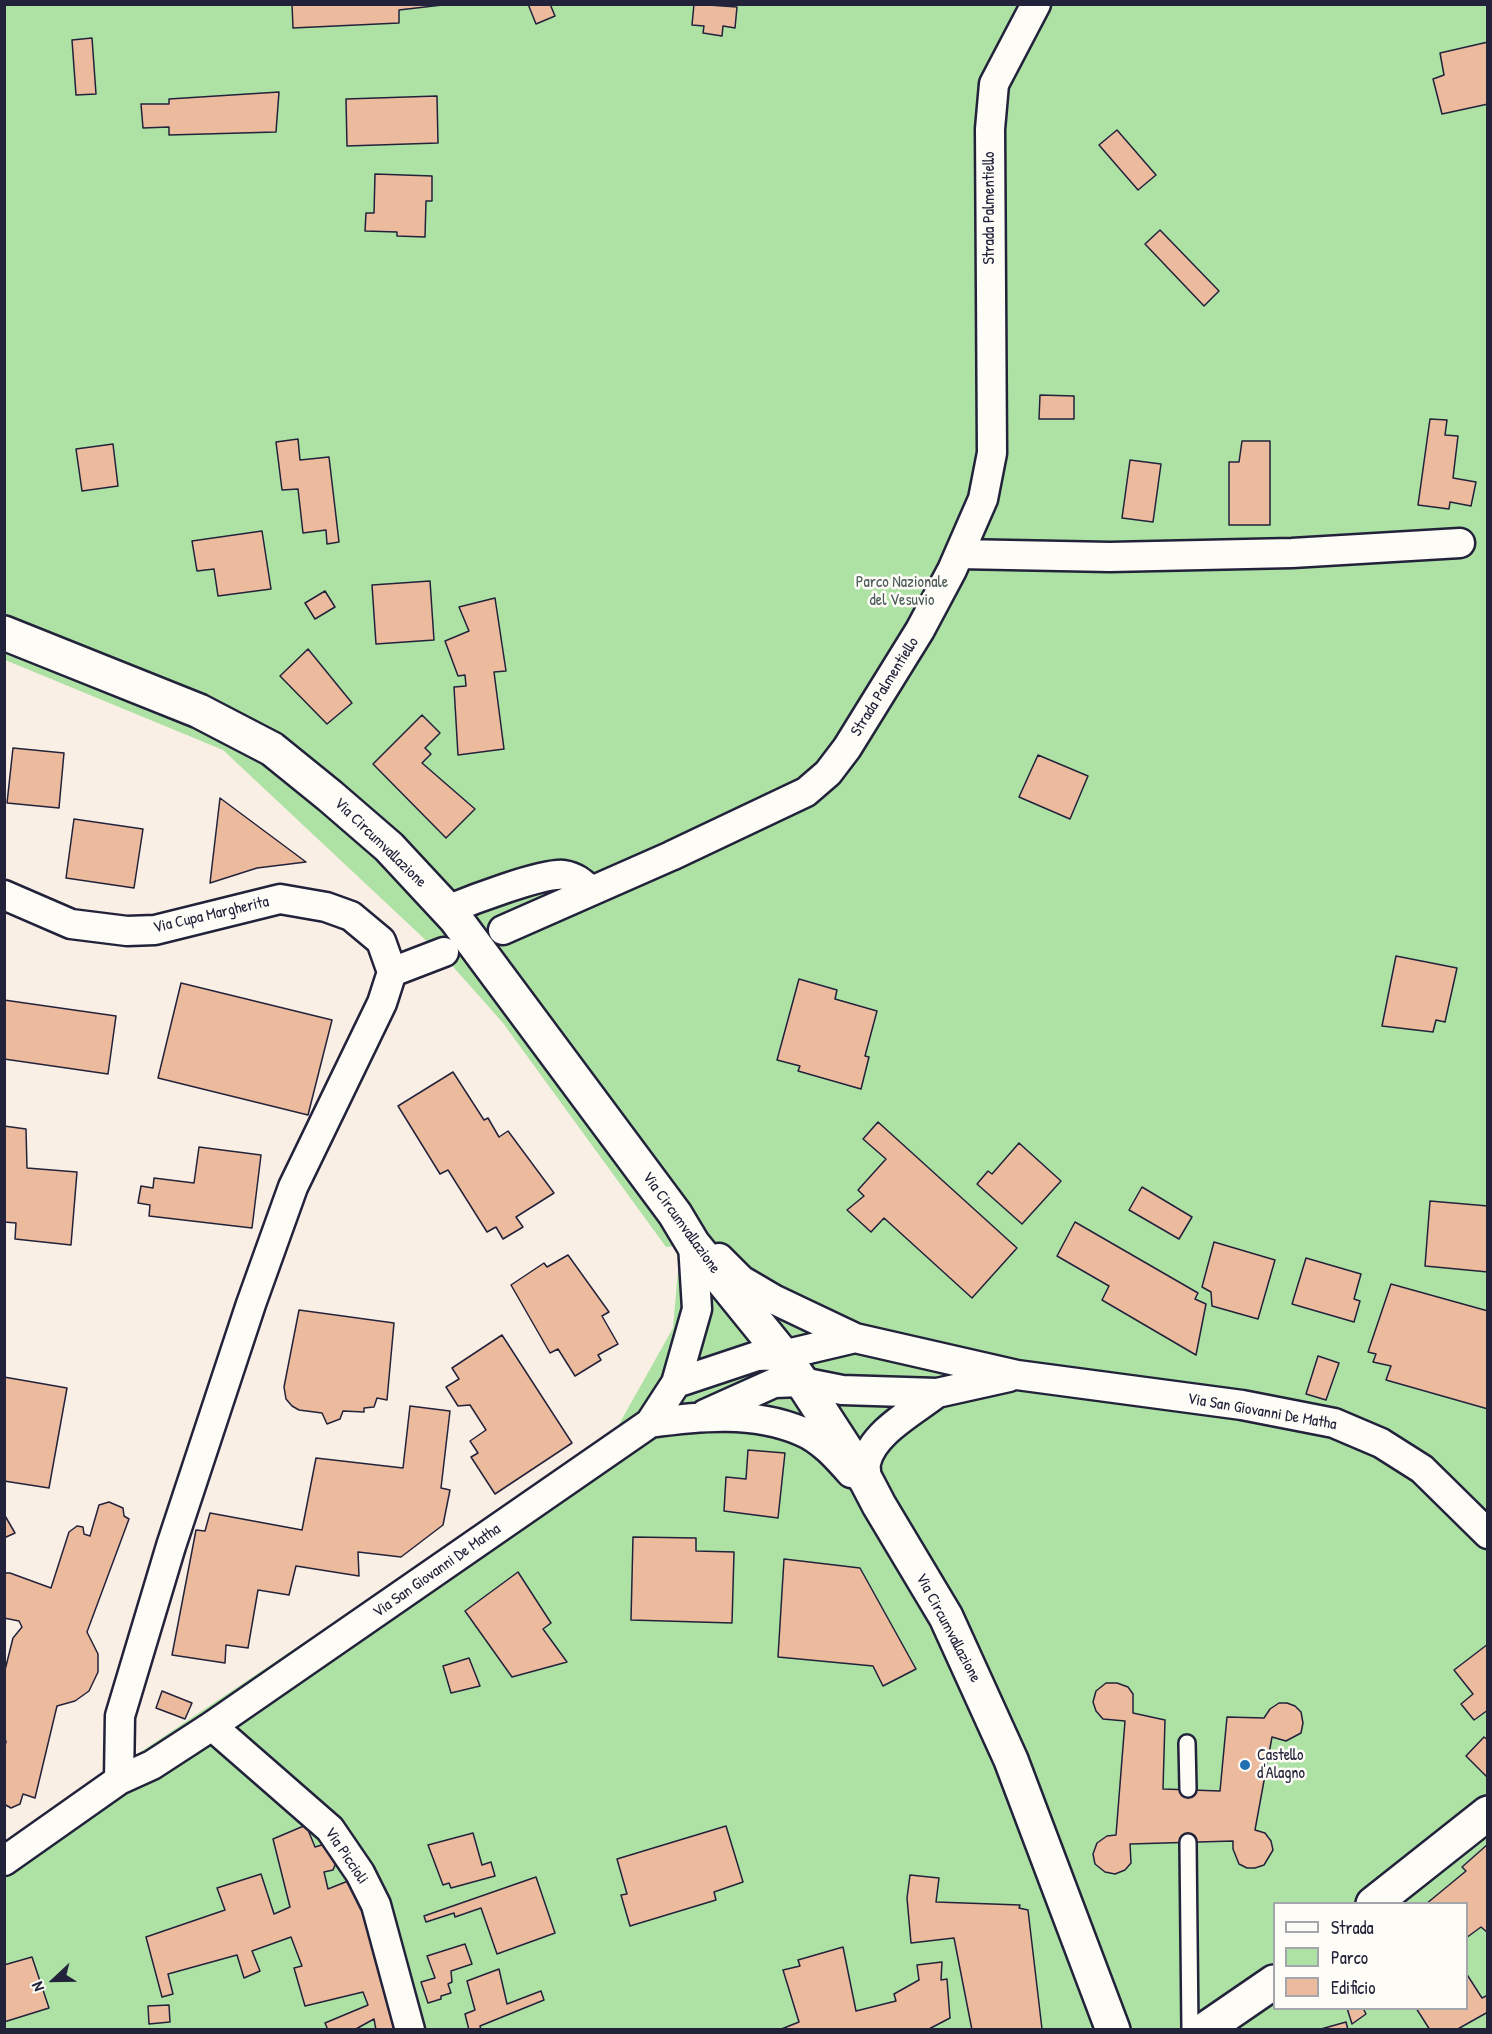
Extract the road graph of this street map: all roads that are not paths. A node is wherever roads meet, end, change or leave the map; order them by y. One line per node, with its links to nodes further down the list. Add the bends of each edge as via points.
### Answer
1 (1036, 4): 3 (street, Strada Palmentiello, via 994,84 990,129 992,453 983,499)
2 (1460, 543): 3 (street, via 1292,553 1110,557)
3 (959, 554): 5 (street, Strada Palmentiello, via 920,630 848,748 828,773 806,792)
4 (4, 633): 7 (main road, Via Circumvallazione, via 199,711 272,750 389,847)
5 (591, 891): 7 (street, via 576,878 561,874); 8 (street, Strada Palmentiello)
6 (4, 895): 10 (street, Via Cupa Margherita, via 71,924 128,931 167,927 280,899 301,902 351,916 381,941)
7 (447, 909): 11 (main road, Via Circumvallazione)
8 (502, 930)
9 (444, 952): 10 (street)
10 (392, 972): 25 (street, via 382,1003 293,1187 251,1304 120,1716)
11 (675, 1214): 12 (main road, Via Circumvallazione); 13 (street, via 741,1280)
12 (693, 1244): 14 (main road, Via Circumvallazione); 17 (street, via 697,1309)
13 (855, 1338): 14 (street); 15 (street, Via San Giovanni De Matha)
14 (783, 1354): 16 (main road, Via Circumvallazione); 17 (street, via 757,1356)
15 (1026, 1376): 18 (street); 22 (street, Via San Giovanni De Matha, via 1242,1405 1334,1423 1381,1443 1422,1469)
16 (802, 1382): 18 (street, via 842,1390); 19 (street, via 774,1383); 21 (main road, Via Circumvallazione)
17 (676, 1383): 20 (street)
18 (937, 1393): 21 (street, via 890,1427 870,1451 866,1465)
19 (700, 1416): 20 (street, Via San Giovanni De Matha); 21 (street, Via San Giovanni De Matha, via 759,1418 803,1431 834,1454)
20 (650, 1423): 23 (street, Via San Giovanni De Matha)
21 (873, 1494): 33 (main road, Via Circumvallazione, via 946,1617 981,1691)
22 (1488, 1533)
23 (212, 1726): 25 (street, Via San Giovanni De Matha, via 152,1765); 32 (street, Via Piccioli, via 330,1829 360,1873 376,1905)
24 (1187, 1743): 26 (lane)
25 (120, 1780): 29 (street, Via San Giovanni De Matha)
26 (1188, 1790)
27 (1488, 1813): 30 (main road)
28 (1188, 1842): 34 (lane)
29 (4, 1861)
30 (1376, 1902)
31 (1273, 1983): 35 (main road)
32 (410, 2030)
33 (1113, 2030)
34 (1190, 2030)
35 (1204, 2030)

